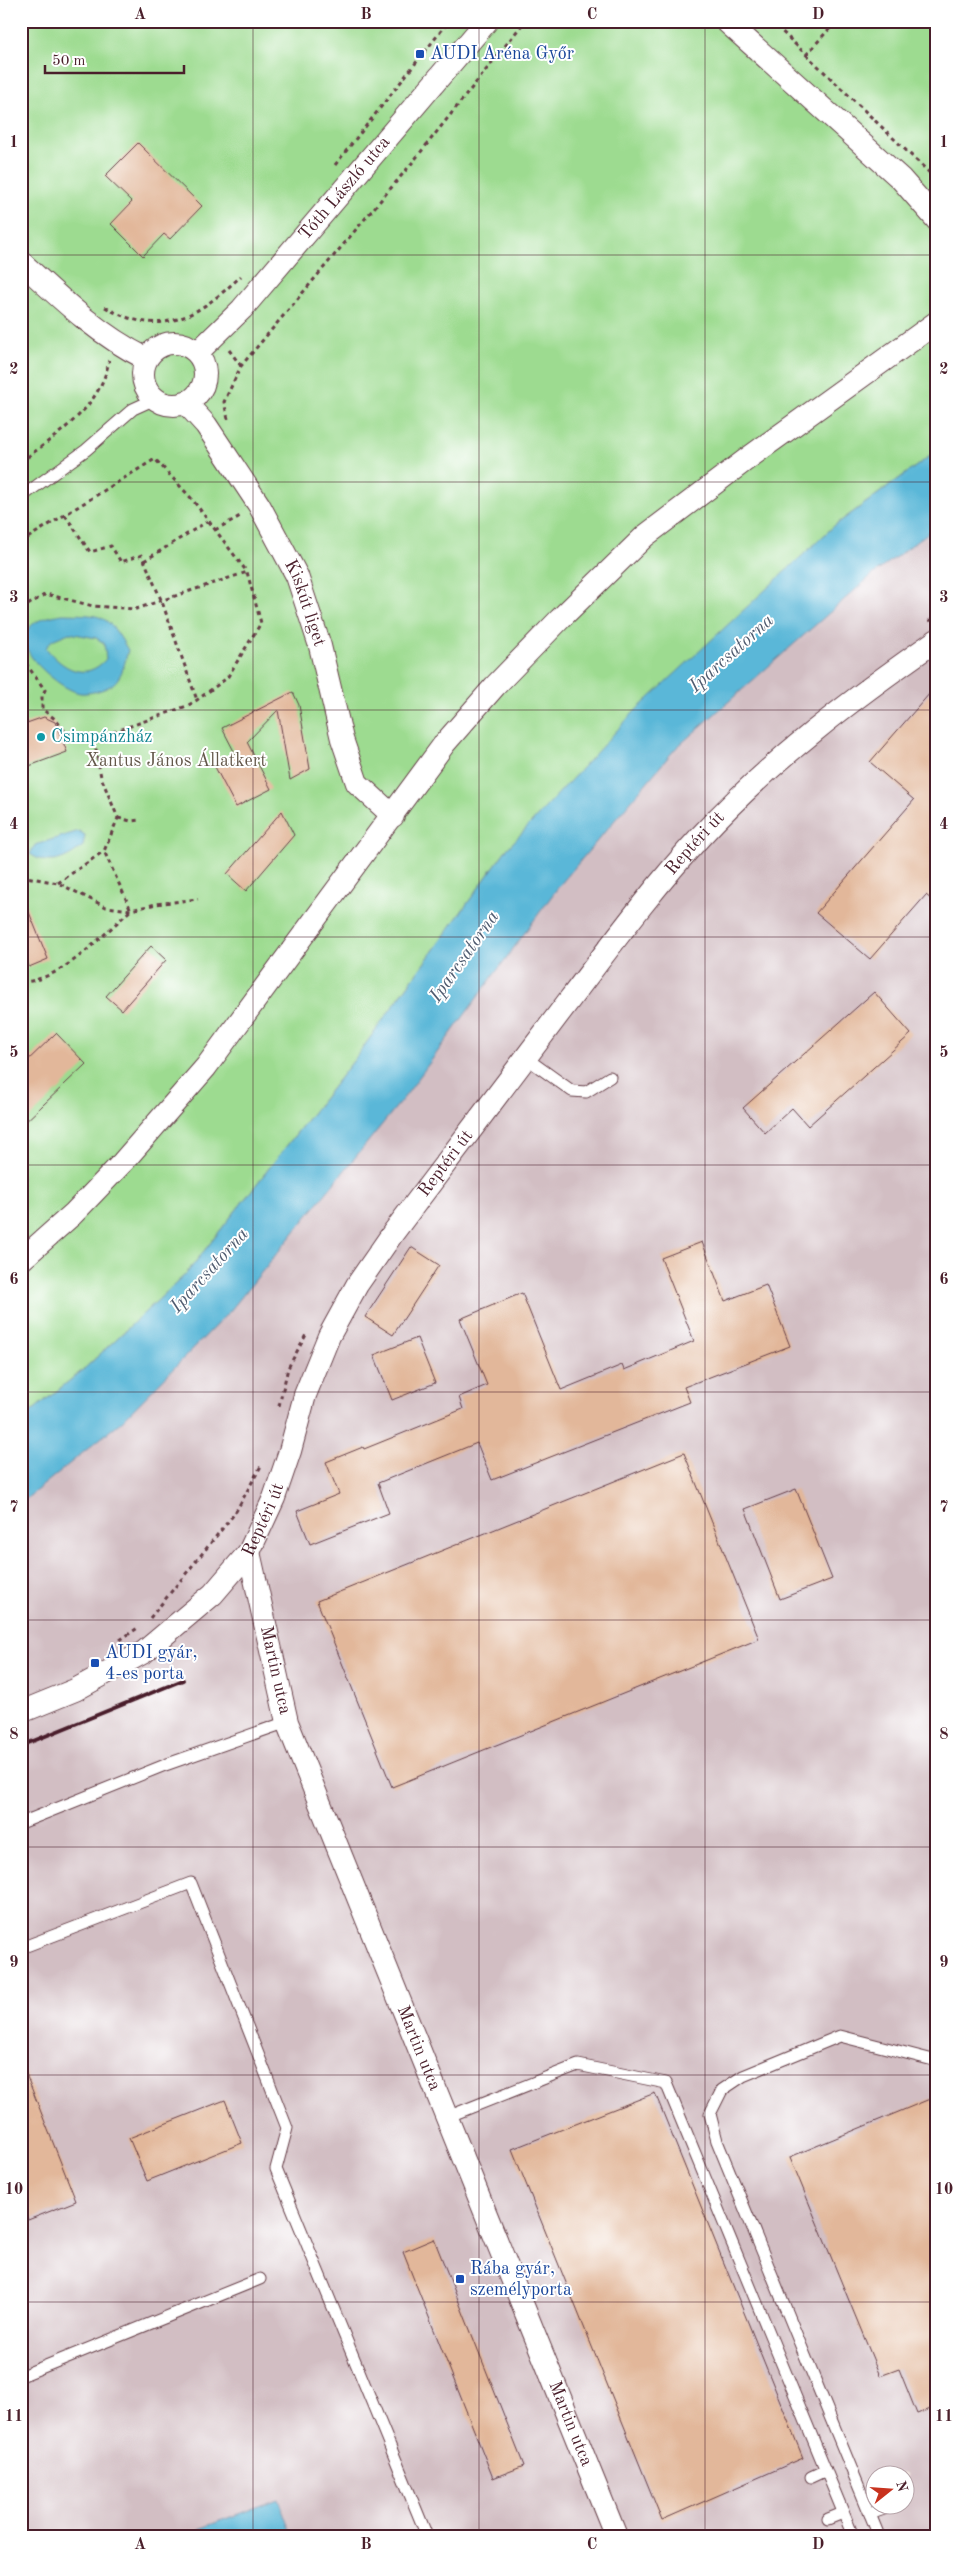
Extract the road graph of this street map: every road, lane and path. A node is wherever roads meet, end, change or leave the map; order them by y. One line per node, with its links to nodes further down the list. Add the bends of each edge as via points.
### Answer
1 (31, 21): 8 (path)
2 (449, 21): 10 (path)
3 (487, 21): 19 (street, Tóth László utca, via 248,301)
4 (525, 21): 22 (path, via 412,163)
5 (726, 21): 12 (street, via 901,179)
6 (771, 21): 9 (path)
7 (831, 27): 9 (path)
8 (21, 31)
9 (806, 54): 11 (path)
10 (332, 169)
11 (937, 180)
12 (937, 220)
13 (21, 236): 14 (path)
14 (28, 256): 21 (street, via 72,310 119,345)
15 (243, 274): 16 (path, via 198,312 171,320 150,324 126,318)
16 (101, 304)
17 (937, 322): 39 (street, via 747,458 645,536 494,686 445,743)
18 (227, 348): 22 (path)
19 (198, 352): 21 (street, via 183,343 170,341 159,345); 24 (street, via 205,369 205,382 200,393)
20 (110, 357): 26 (path, via 107,373 85,410)
21 (145, 358): 23 (street, via 142,372 145,387)
22 (241, 366): 25 (path, via 224,402)
23 (155, 399): 24 (street, via 175,406); 27 (lane, via 133,408 86,450)
24 (185, 402): 39 (street, Kiskút liget, via 206,425 259,504 297,576 320,646 356,783)
25 (232, 426)
26 (21, 462)
27 (21, 497)
28 (65, 515): 29 (path, via 155,459); 30 (path); 31 (path, via 90,552 111,546 121,562 142,555)
29 (208, 521): 31 (path); 32 (path)
30 (21, 542)
31 (144, 561): 33 (path)
32 (247, 572): 33 (path); 37 (path, via 261,623 227,678)
33 (162, 602): 34 (path, via 136,609 92,606 46,594); 37 (path)
34 (21, 608)
35 (937, 640): 48 (street, Reptéri út, via 811,733 700,837 647,899)
36 (21, 657): 38 (path, via 45,690 42,709 73,740)
37 (197, 700): 38 (path)
38 (94, 739): 40 (path, via 101,776)
39 (393, 816): 50 (street, via 206,1067 91,1194)
40 (118, 818): 41 (path); 42 (path)
41 (141, 820)
42 (104, 851): 44 (path); 46 (path)
43 (21, 876): 44 (path)
44 (58, 883): 46 (path, via 106,907)
45 (198, 899): 46 (path)
46 (130, 910): 47 (path, via 60,971 35,981 24,982)
47 (21, 975)
48 (526, 1058): 49 (lane, via 572,1091 586,1092); 51 (street, Reptéri út, via 357,1285 329,1336 305,1395 274,1498)
49 (610, 1076)
50 (21, 1260)
51 (248, 1552): 52 (street, Reptéri út, via 213,1594 144,1652 75,1690); 53 (street, Martin utca)
52 (21, 1712)
53 (288, 1722): 54 (lane, via 165,1765); 57 (street, Martin utca)
54 (21, 1823)
55 (21, 1948): 66 (lane, via 191,1883 287,2128 276,2170)
56 (937, 2061): 62 (lane, via 840,2036 744,2076 722,2090 710,2114 720,2150)
57 (448, 2117): 60 (lane, via 578,2065 666,2083); 67 (street, Martin utca)
58 (260, 2279): 59 (lane)
59 (21, 2376)
60 (826, 2470): 61 (lane); 63 (lane)
61 (811, 2477)
62 (866, 2504)
63 (843, 2513): 65 (lane); 68 (lane)
64 (870, 2514): 69 (lane)
65 (828, 2519)
66 (427, 2536)
67 (616, 2536)
68 (853, 2536)
69 (879, 2536)

